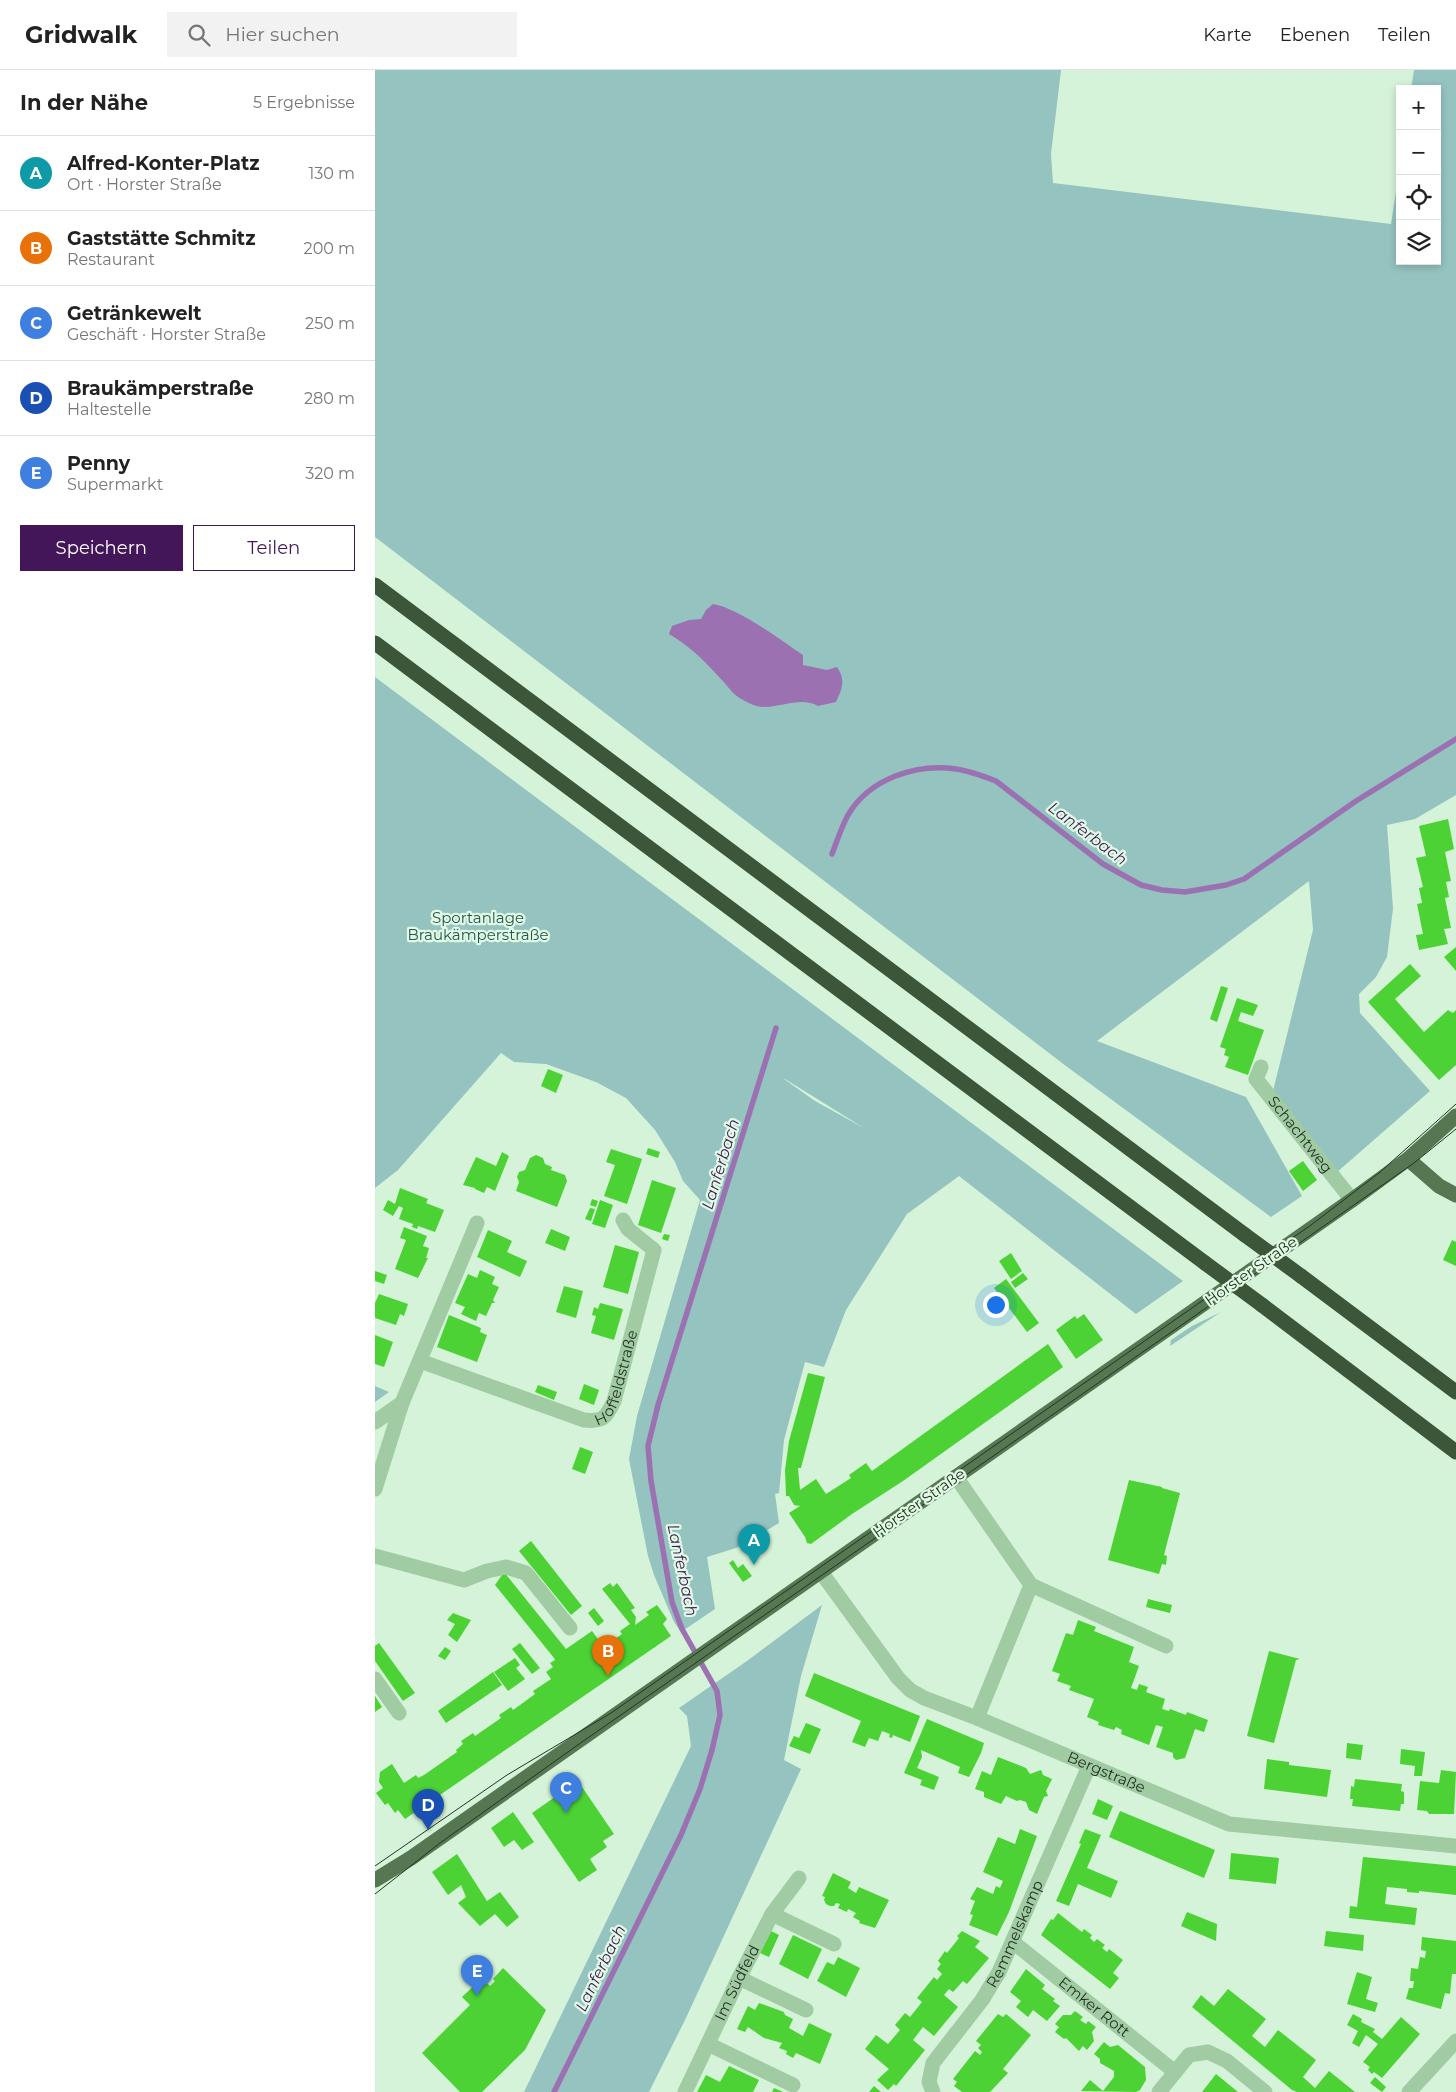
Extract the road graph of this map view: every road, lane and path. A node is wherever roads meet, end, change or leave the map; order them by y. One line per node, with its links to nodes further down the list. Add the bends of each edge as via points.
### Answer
1 (375, 584): 11 (highway, bridge)
2 (375, 643): 14 (highway, bridge)
3 (1261, 1067): 7 (street, Schachtweg, via 1256,1079)
4 (1456, 1116): 5 (main road, Horster Straße)
5 (1408, 1159): 6 (main road, via 1439,1186); 7 (main road, Horster Straße)
6 (1456, 1195)
7 (1352, 1200): 15 (main road, Horster Straße)
8 (623, 1220): 10 (street, Hoffeldstraße, via 627,1229 654,1250 614,1401 607,1415 597,1422)
9 (477, 1223): 10 (street)
10 (419, 1361): 12 (street)
11 (1456, 1392)
12 (402, 1403): 13 (street); 16 (street)
13 (375, 1422)
14 (1456, 1452)
15 (956, 1477): 18 (main road, Horster Straße); 19 (street)
16 (375, 1489)
17 (375, 1556): 20 (street, via 464,1580 506,1567 526,1573)
18 (821, 1572): 24 (street, Bergstraße, via 910,1690); 28 (main road, Horster Straße)
19 (1031, 1585): 21 (street); 24 (street)
20 (570, 1628)
21 (1166, 1646)
22 (375, 1679): 23 (street)
23 (399, 1713)
24 (977, 1718): 25 (street, Bergstraße)
25 (1089, 1766): 26 (street, Bergstraße, via 1229,1824); 30 (street, Remmelskamp)
26 (1456, 1846)
27 (799, 1878): 29 (street, Im Südfeld)
28 (375, 1880)
29 (772, 1914): 31 (street); 32 (street, Im Südfeld)
30 (1013, 1942): 36 (street, Emker Rott); 40 (street, Remmelskamp, via 982,2000 933,2063 929,2082)
31 (834, 1944)
32 (739, 1978): 33 (street); 35 (street, Im Südfeld)
33 (805, 2010)
34 (1456, 2041): 38 (street)
35 (708, 2044): 37 (street); 39 (street, Im Südfeld)
36 (1175, 2072): 41 (street); 42 (street, via 1189,2055 1207,2052 1227,2060)
37 (793, 2085)
38 (1415, 2090)
39 (685, 2092)
40 (933, 2092)
41 (1159, 2092)
42 (1265, 2092)

